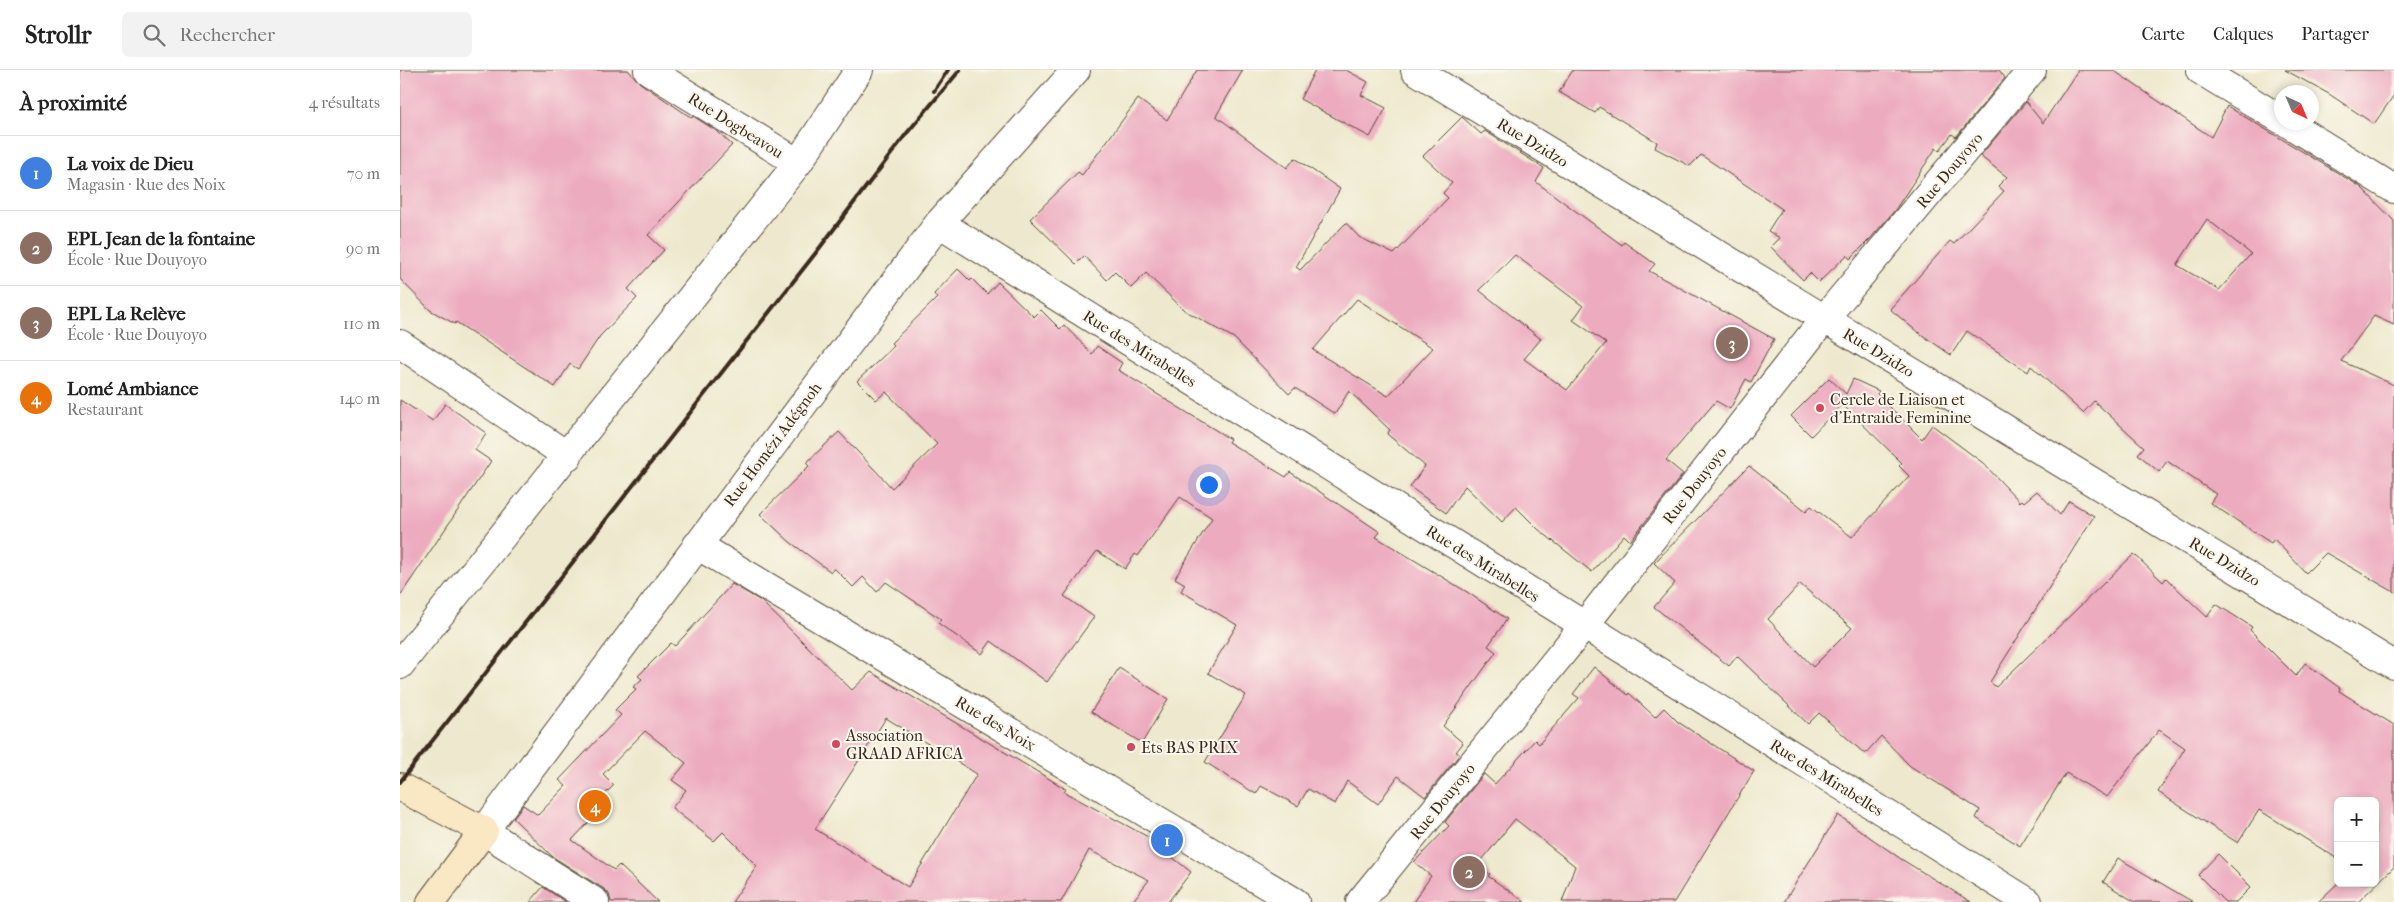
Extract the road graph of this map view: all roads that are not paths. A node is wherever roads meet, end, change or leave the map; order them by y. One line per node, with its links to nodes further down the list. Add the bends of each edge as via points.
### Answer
1 (648, 70): 9 (street, Rue Dogbeavou)
2 (859, 70): 9 (street)
3 (1076, 70): 11 (street, Rue Homézi Adégnoh)
4 (1415, 70): 12 (street, Rue Dzidzo)
5 (2032, 70): 12 (street, Rue Douyoyo)
6 (2200, 70): 7 (street)
7 (2274, 115)
8 (2300, 130): 10 (street)
9 (798, 163): 14 (street)
10 (2391, 180)
11 (939, 223): 15 (street, Rue Homézi Adégnoh); 16 (street, Rue des Mirabelles)
12 (1824, 319): 16 (street, Rue Douyoyo); 18 (street, Rue Dzidzo)
13 (400, 344): 14 (street)
14 (568, 456): 17 (street)
15 (697, 545): 20 (street, Rue Homézi Adégnoh); 23 (street, Rue des Noix)
16 (1584, 626): 24 (street, Rue Douyoyo); 25 (street, Rue des Mirabelles)
17 (400, 665)
18 (2394, 665)
19 (400, 787): 20 (main road)
20 (484, 831): 21 (main road); 22 (street)
21 (431, 902)
22 (595, 902)
23 (1295, 902)
24 (1360, 902)
25 (2028, 902)

